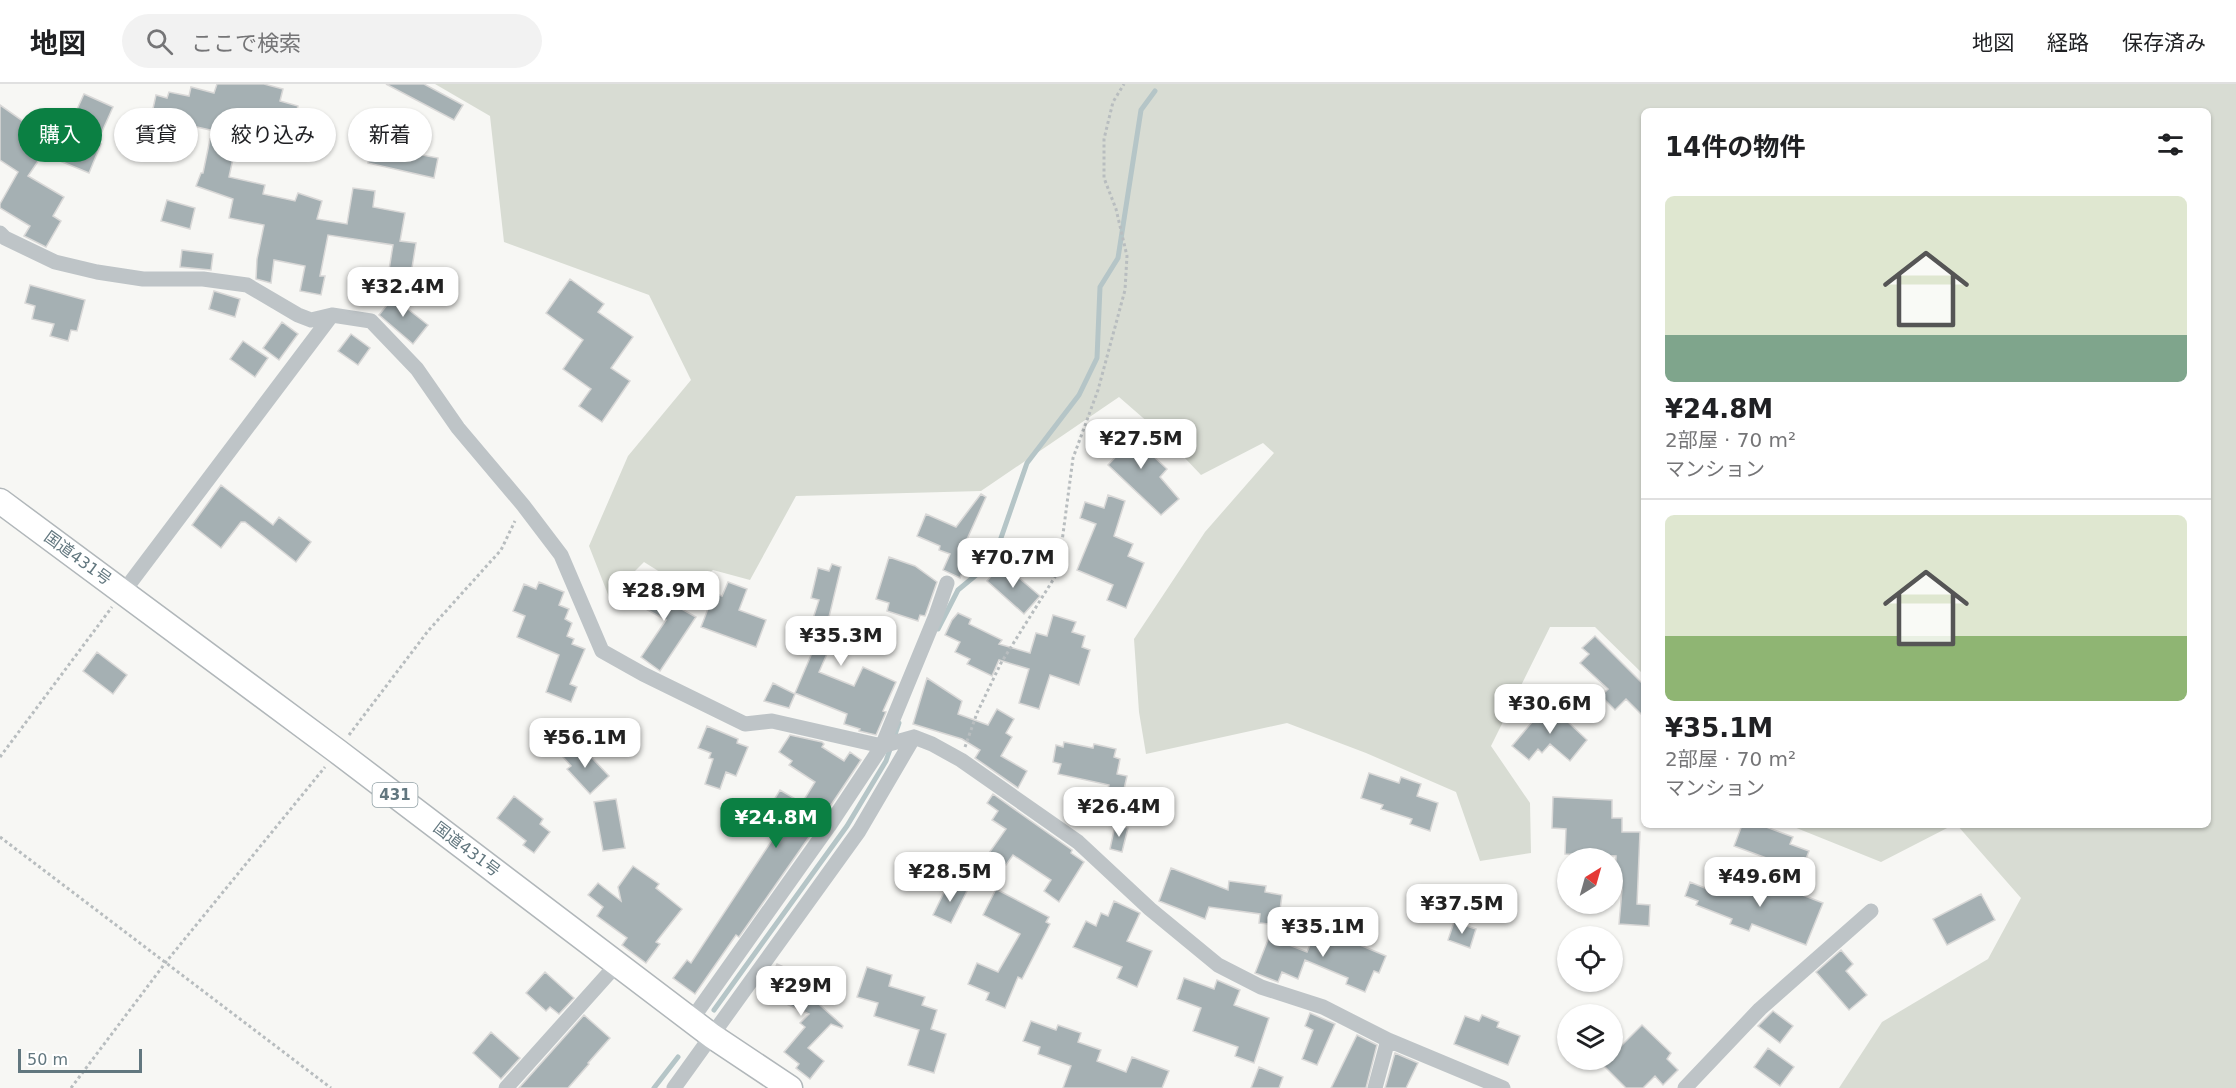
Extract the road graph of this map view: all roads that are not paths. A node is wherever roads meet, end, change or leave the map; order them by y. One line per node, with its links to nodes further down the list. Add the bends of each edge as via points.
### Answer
1 (2, 240): 2 (street, via 55,262 97,272 143,279 203,279 247,285 311,320)
2 (332, 315): 5 (street); 7 (street, via 371,321 417,369 458,428 561,555 602,651 745,724 772,721)
3 (0, 501): 5 (highway, 国道431号 / 431)
4 (947, 582): 7 (street)
5 (124, 591): 9 (highway, 国道431号 / 431)
6 (914, 737): 7 (street); 11 (street, via 859,831); 12 (street, via 961,760 1078,842 1218,965 1261,987 1323,1007)
7 (882, 746): 10 (street, via 830,826)
8 (1871, 911): 18 (street, via 1760,1009)
9 (618, 963): 10 (highway, 国道431号 / 431); 13 (street)
10 (692, 1019): 11 (highway, 国道431号 / 431)
11 (712, 1036): 14 (street); 15 (highway, 国道431号 / 431)
12 (1388, 1040): 16 (street); 17 (street)
13 (507, 1088)
14 (674, 1088)
15 (790, 1088)
16 (1375, 1088)
17 (1503, 1088)
18 (1685, 1088)

